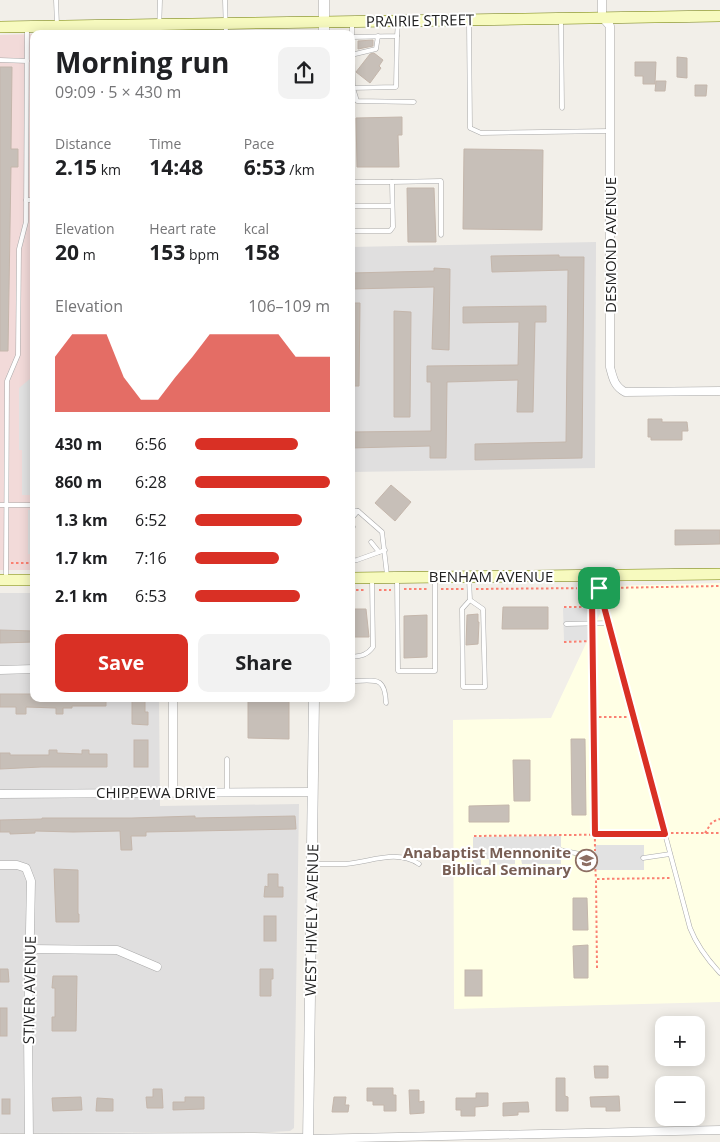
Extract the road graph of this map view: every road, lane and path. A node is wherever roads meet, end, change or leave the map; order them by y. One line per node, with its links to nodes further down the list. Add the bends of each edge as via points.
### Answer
1 (56, 0): 13 (lane)
2 (160, 0): 17 (lane)
3 (225, 0): 15 (lane)
4 (324, 0): 16 (street)
5 (602, 0): 7 (street, DESMOND AVENUE)
6 (720, 16): 7 (main road, PRAIRIE STREET)
7 (602, 17): 8 (main road, PRAIRIE STREET); 29 (street, DESMOND AVENUE, via 610,26)
8 (560, 18): 9 (main road, PRAIRIE STREET); 28 (lane)
9 (469, 20): 10 (main road, PRAIRIE STREET); 29 (lane, via 470,128 480,133)
10 (398, 21): 11 (main road, PRAIRIE STREET); 20 (lane)
11 (352, 22): 16 (main road, PRAIRIE STREET); 18 (lane)
12 (27, 26): 13 (main road, PRAIRIE STREET); 14 (main road, PRAIRIE STREET); 24 (lane)
13 (57, 26): 17 (main road, PRAIRIE STREET)
14 (0, 27)
15 (226, 28): 16 (main road, PRAIRIE STREET); 17 (main road, PRAIRIE STREET)
16 (324, 28)
17 (159, 29)
18 (352, 30)
19 (378, 36): 20 (lane); 21 (lane); 22 (lane, via 376,49)
20 (397, 36): 25 (lane, via 396,87)
21 (355, 37)
22 (355, 54)
23 (0, 60): 24 (lane)
24 (27, 61): 32 (lane)
25 (355, 88)
26 (355, 96): 27 (lane, via 357,101)
27 (414, 102)
28 (562, 108)
29 (610, 131): 38 (street, DESMOND AVENUE, via 610,367 614,381 625,392)
30 (355, 182): 31 (lane)
31 (392, 182): 35 (lane); 37 (lane, via 441,181)
32 (26, 200): 33 (lane); 40 (lane, via 26,222 19,249 18,355 7,381)
33 (30, 200)
34 (355, 206): 35 (lane)
35 (392, 206): 36 (lane, via 393,227 390,231)
36 (355, 231)
37 (441, 235)
38 (720, 391)
39 (0, 424): 40 (lane)
40 (7, 424): 42 (lane)
41 (0, 505): 42 (lane)
42 (6, 505): 43 (lane); 53 (lane)
43 (30, 505)
44 (355, 511): 45 (lane)
45 (358, 511): 46 (lane); 48 (lane, via 382,532)
46 (355, 514)
47 (371, 542): 49 (lane)
48 (385, 550): 49 (lane); 57 (lane)
49 (379, 552): 51 (lane)
50 (362, 553): 51 (lane)
51 (366, 557): 52 (lane)
52 (355, 560)
53 (6, 563): 54 (path); 62 (lane)
54 (30, 563)
55 (720, 574): 56 (main road, BENHAM AVENUE)
56 (596, 576): 59 (main road, BENHAM AVENUE); 65 (lane)
57 (392, 577): 58 (main road, BENHAM AVENUE); 58 (lane, via 398,671 435,671); 61 (main road, BENHAM AVENUE)
58 (435, 577): 59 (main road, BENHAM AVENUE)
59 (469, 577): 66 (lane)
60 (355, 578): 61 (main road, BENHAM AVENUE)
61 (372, 578): 74 (lane, via 373,647 369,653)
62 (3, 580): 63 (main road)
63 (30, 580)
64 (720, 586): 65 (path)
65 (599, 588): 68 (path, via 582,588 592,597); 70 (lane)
66 (470, 600): 66 (lane, via 462,609 463,687 484,687 483,609)
67 (564, 607): 68 (path)
68 (592, 607): 69 (path)
69 (593, 623): 70 (lane); 71 (lane); 72 (path)
70 (609, 623): 82 (lane)
71 (566, 624)
72 (593, 641): 73 (path); 81 (path)
73 (564, 642)
74 (355, 657)
75 (0, 670): 76 (street)
76 (30, 670)
77 (355, 681): 80 (lane, via 377,681 383,685)
78 (173, 702): 84 (street)
79 (314, 702): 86 (street, WEST HIVELY AVENUE)
80 (386, 703)
81 (594, 717): 82 (path); 91 (path)
82 (634, 717): 92 (lane)
83 (227, 759): 85 (lane)
84 (174, 792): 85 (street, CHIPPEWA DRIVE); 87 (street, CHIPPEWA DRIVE)
85 (227, 792): 86 (street, CHIPPEWA DRIVE)
86 (312, 792): 98 (street, WEST HIVELY AVENUE)
87 (0, 794)
88 (720, 819): 89 (path, via 712,822)
89 (706, 833): 90 (path); 92 (path)
90 (720, 833)
91 (595, 834): 92 (path); 93 (path); 96 (path)
92 (665, 834): 95 (lane)
93 (474, 836)
94 (560, 850): 96 (lane)
95 (670, 854): 97 (lane); 102 (lane)
96 (595, 857): 101 (path)
97 (643, 858)
98 (312, 864): 99 (lane, via 347,864 386,857 405,857); 110 (street, WEST HIVELY AVENUE)
99 (419, 864)
100 (0, 865): 103 (street, STIVER AVENUE, via 26,868 31,880)
101 (596, 878): 102 (path); 105 (path)
102 (676, 878): 106 (lane, via 696,944)
103 (30, 948): 104 (street, via 117,950); 109 (street, STIVER AVENUE)
104 (157, 967)
105 (597, 968)
106 (720, 974)
107 (720, 1130): 110 (street)
108 (0, 1139): 109 (street)
109 (28, 1140): 110 (street)
110 (308, 1141)

